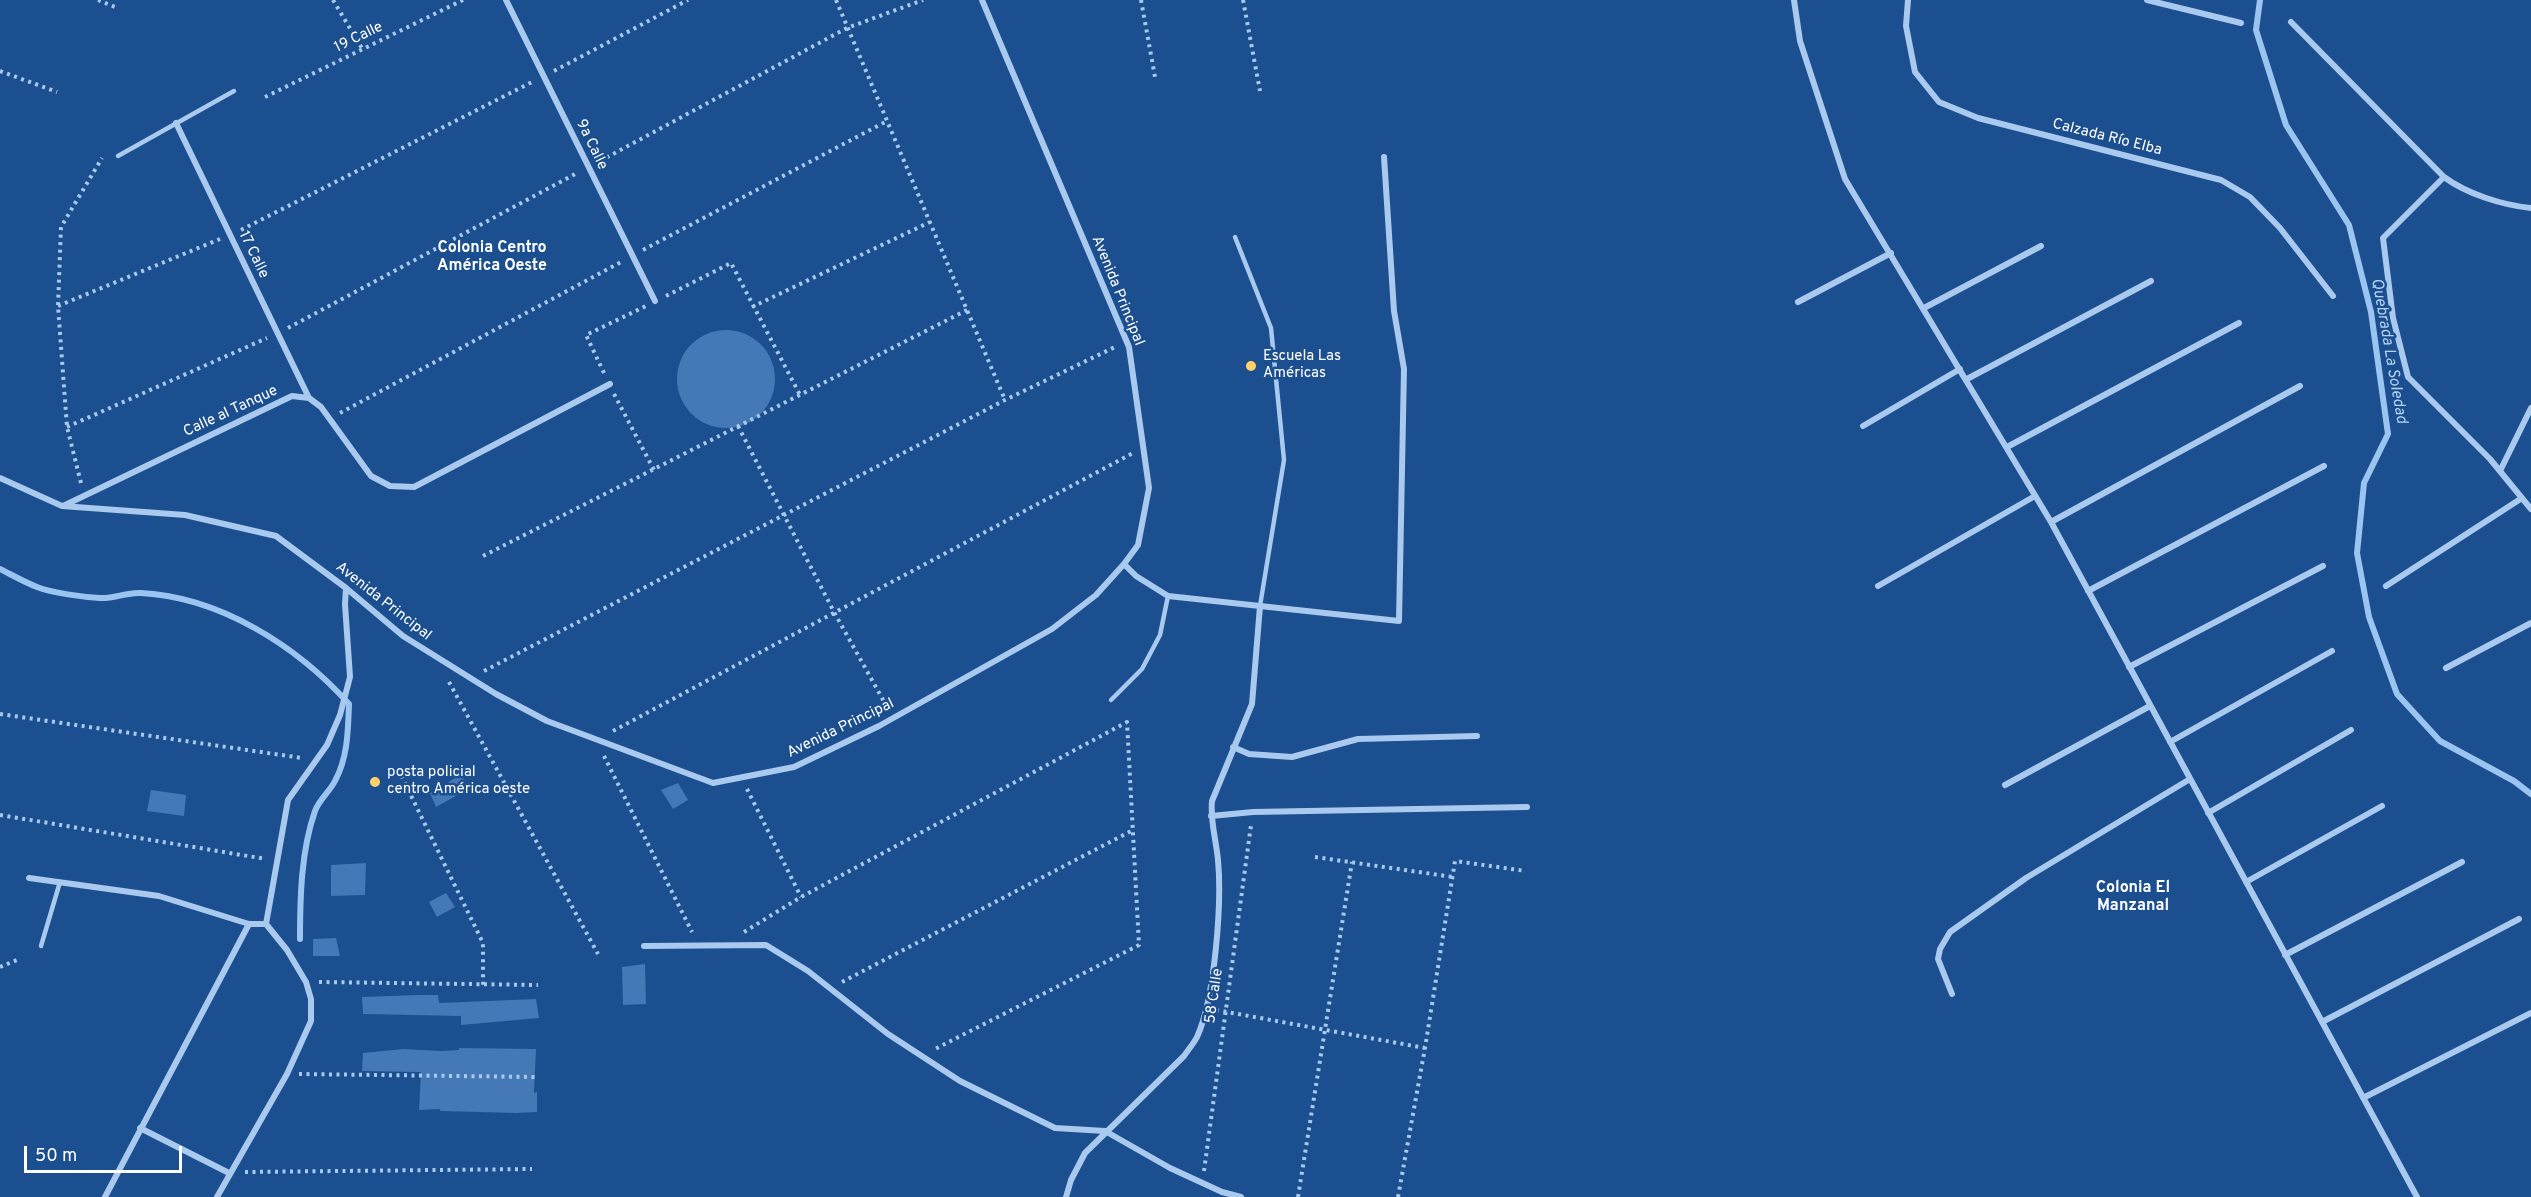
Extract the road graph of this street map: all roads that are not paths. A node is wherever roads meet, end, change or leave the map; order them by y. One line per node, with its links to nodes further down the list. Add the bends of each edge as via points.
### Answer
1 (506, 0): 19 (street, 9a Calle)
2 (982, 0): 39 (street, Avenida Principal, via 1126,341 1149,488 1138,545)
3 (1794, 0): 16 (street, via 1800,41 1845,179)
4 (1908, 0): 18 (street, Calzada Río Elba, via 1906,26 1915,72 1939,102 1978,118 2222,180 2250,197 2280,228)
5 (2147, 0): 7 (street)
6 (2291, 22): 12 (street)
7 (2241, 23)
8 (234, 91): 9 (lane)
9 (176, 123): 10 (lane); 27 (street, 17 Calle)
10 (118, 156)
11 (1384, 157): 46 (street, via 1394,311 1404,369 1399,621)
12 (2444, 177): 13 (street, via 2457,187); 32 (street, via 2383,238 2393,318 2408,377)
13 (2531, 208)
14 (1235, 237): 46 (lane, via 1270,328 1284,460)
15 (2041, 246): 21 (street)
16 (1891, 252): 20 (street); 21 (street)
17 (2151, 281): 24 (street)
18 (2333, 296)
19 (655, 301)
20 (1798, 302)
21 (1924, 308): 23 (street)
22 (2239, 323): 30 (street)
23 (1960, 369): 24 (street); 29 (street)
24 (1967, 379): 30 (street)
25 (610, 384): 27 (street, via 414,487 390,486 371,476 321,406)
26 (2300, 386): 38 (street)
27 (309, 398): 36 (street, Calle al Tanque, via 292,396)
28 (2531, 408): 32 (street)
29 (1863, 426)
30 (2007, 447): 34 (street)
31 (2324, 466): 44 (street)
32 (2500, 471): 35 (street)
33 (0, 478): 36 (street, Avenida Principal)
34 (2035, 496): 38 (street); 41 (street)
35 (2522, 498): 37 (street); 42 (street)
36 (62, 507): 43 (street, Avenida Principal, via 185,514 264,532 276,536)
37 (2531, 509)
38 (2050, 522): 44 (street)
39 (1124, 564): 43 (street, Avenida Principal, via 1096,595 1052,628 893,718 794,766 713,783 547,721 403,636); 45 (street)
40 (2323, 566): 49 (street)
41 (1878, 586)
42 (2386, 586)
43 (346, 588): 69 (street, via 350,677 327,745 288,800)
44 (2088, 591): 49 (street)
45 (1168, 596): 46 (street); 51 (lane, via 1160,635 1142,669)
46 (1260, 606): 56 (street, via 1252,704)
47 (2531, 623): 50 (street)
48 (2332, 651): 55 (street)
49 (2129, 667): 52 (street)
50 (2446, 668)
51 (1111, 700)
52 (2150, 706): 55 (street); 58 (street)
53 (2351, 730): 61 (street)
54 (1477, 736): 56 (street, via 1358,739 1292,757 1249,754)
55 (2170, 742): 57 (street)
56 (1233, 747): 62 (street, via 1212,801)
57 (2190, 779): 61 (street); 73 (street, via 2026,878 1950,932 1938,959)
58 (2005, 785)
59 (2382, 806): 66 (street)
60 (1527, 807): 62 (street)
61 (2208, 813): 66 (street)
62 (1211, 816): 78 (street, via 1218,860 1219,909 1214,965 1197,1037 1184,1056)
63 (2462, 862): 72 (street)
64 (29, 878): 65 (street)
65 (60, 882): 68 (street, via 159,896); 70 (lane)
66 (2246, 882): 72 (street)
67 (2519, 919): 75 (street)
68 (249, 924): 69 (street); 77 (street)
69 (266, 924): 79 (street, via 306,982 311,1021 286,1074)
70 (41, 946)
71 (644, 946): 78 (street, via 765,945 808,971 888,1034 960,1081 1055,1128)
72 (2285, 955): 75 (street)
73 (1952, 994)
74 (2531, 1013): 76 (street)
75 (2322, 1022): 76 (street)
76 (2363, 1098): 84 (street)
77 (140, 1128): 79 (street); 80 (street)
78 (1105, 1131): 82 (street, via 1085,1153); 83 (street, via 1203,1184)
79 (229, 1173): 81 (street)
80 (105, 1197)
81 (217, 1197)
82 (1066, 1197)
83 (1240, 1197)
84 (2417, 1197)

